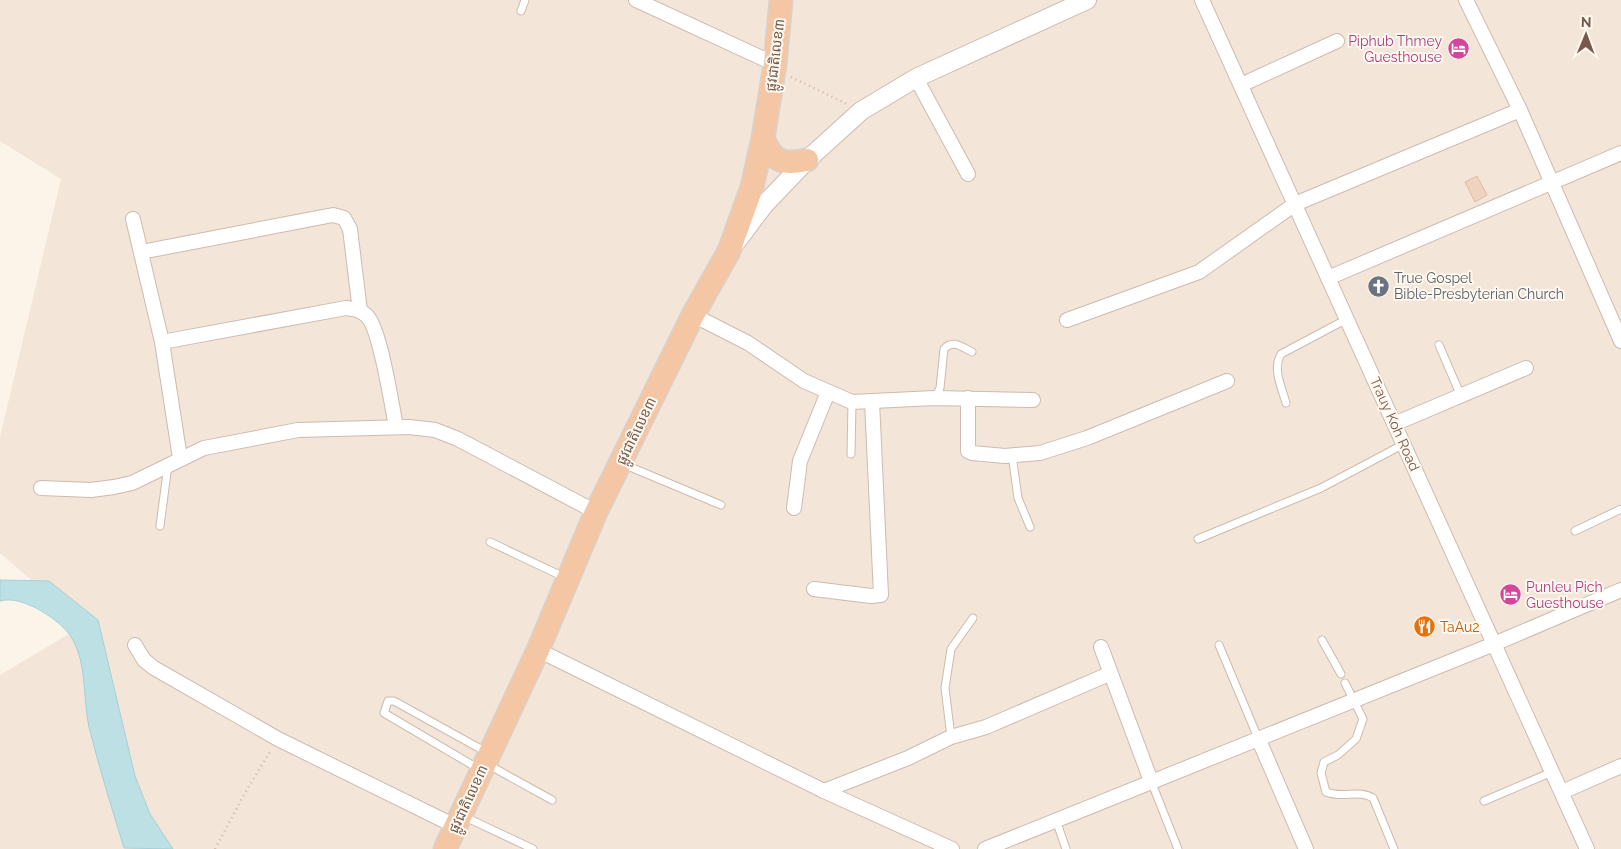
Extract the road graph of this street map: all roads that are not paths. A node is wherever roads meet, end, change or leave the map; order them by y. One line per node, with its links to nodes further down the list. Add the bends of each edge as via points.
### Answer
1 (524, 0): 7 (lane)
2 (636, 0): 9 (street)
3 (781, 0): 9 (highway, ផ្លូវជាតិលេខ៣)
4 (1087, 0): 10 (street)
5 (1202, 0): 11 (street, Trauy Koh Road)
6 (1466, 0): 12 (street)
7 (521, 11)
8 (1337, 41): 11 (street)
9 (775, 67): 13 (highway, ផ្លូវជាតិលេខ៣)
10 (916, 78): 15 (street, via 861,112); 16 (street)
11 (1241, 86): 18 (street, Trauy Koh Road)
12 (1520, 110): 17 (street); 18 (street)
13 (763, 138): 15 (highway, via 768,152 779,160 792,163); 20 (highway, ផ្លូវជាតិលេខ៣, via 752,188)
14 (1621, 153): 17 (street)
15 (807, 160): 20 (street, via 764,205)
16 (968, 174)
17 (1552, 183): 22 (street); 27 (street)
18 (1295, 204): 22 (street, Trauy Koh Road); 26 (street, via 1199,272)
19 (133, 219): 21 (street)
20 (729, 251): 24 (highway, ផ្លូវជាតិលេខ៣)
21 (141, 252): 23 (street, via 333,215 344,218 350,229); 28 (street)
22 (1328, 278): 25 (street, Trauy Koh Road)
23 (360, 310): 28 (street, via 346,308); 42 (street, via 369,317 379,347)
24 (692, 315): 33 (street, via 748,343 804,381); 47 (highway, ផ្លូវជាតិលេខ៣)
25 (1347, 319): 40 (lane, via 1281,354 1277,372); 41 (street, Trauy Koh Road)
26 (1067, 320)
27 (1621, 341)
28 (162, 342): 46 (street)
29 (1439, 345): 34 (lane)
30 (972, 352): 35 (lane, via 956,344 944,349 940,388)
31 (1526, 368): 34 (street)
32 (1227, 381): 45 (street, via 1087,438 1040,453)
33 (828, 392): 39 (street); 50 (street, via 800,461)
34 (1461, 396): 41 (street)
35 (935, 398): 36 (street); 38 (street)
36 (968, 398): 37 (street); 45 (street, via 968,451)
37 (1033, 400)
38 (872, 401): 39 (street); 59 (street, via 881,595)
39 (852, 402): 44 (lane)
40 (1286, 403)
41 (1394, 424): 43 (street, Trauy Koh Road)
42 (396, 428): 46 (street, via 275,433 204,448); 52 (street, via 435,430 458,439)
43 (1404, 444): 56 (lane, via 1321,488); 63 (street, Trauy Koh Road)
44 (851, 454)
45 (1012, 455): 54 (lane, via 1018,498)
46 (174, 462): 48 (street, via 132,483 114,487 91,490); 53 (lane)
47 (620, 463): 49 (lane); 52 (highway, ផ្លូវជាតិលេខ៣)
48 (42, 488)
49 (721, 505)
50 (794, 508)
51 (1621, 509): 55 (lane)
52 (596, 512): 58 (highway, ផ្លូវជាតិលេខ៣)
53 (160, 526)
54 (1030, 527)
55 (1576, 531)
56 (1198, 539)
57 (490, 542): 58 (lane)
58 (568, 579): 67 (highway, ផ្លូវជាតិលេខ៣)
59 (814, 589)
60 (1621, 590): 63 (street)
61 (973, 618): 72 (lane, via 951,649 945,688)
62 (1322, 640): 69 (lane)
63 (1494, 644): 71 (street); 76 (street, Trauy Koh Road)
64 (135, 645): 83 (street, via 144,660 154,668 278,739)
65 (1219, 645): 73 (lane)
66 (1101, 647): 68 (street)
67 (538, 650): 74 (highway, ផ្លូវជាតិលេខ៣); 78 (street)
68 (1109, 674): 72 (street, via 986,727); 77 (street)
69 (1341, 674)
70 (1345, 683): 71 (lane)
71 (1354, 700): 73 (street); 91 (lane, via 1363,720 1356,739 1324,762 1321,773 1326,792 1341,796 1360,793 1373,798)
72 (951, 737): 78 (street)
73 (1258, 738): 77 (street); 90 (street)
74 (485, 762): 74 (lane, via 384,713 384,707 394,701); 80 (lane); 83 (highway, ផ្លូវជាតិលេខ៣)
75 (1621, 766): 79 (street)
76 (1552, 772): 79 (street, Trauy Koh Road); 81 (lane)
77 (1150, 781): 82 (street); 89 (lane)
78 (824, 791): 86 (street)
79 (1562, 792): 92 (street, Trauy Koh Road)
80 (552, 800)
81 (1484, 801)
82 (1056, 820): 87 (street); 88 (lane)
83 (458, 821): 84 (highway, ផ្លូវជាតិលេខ៣); 85 (lane)
84 (445, 849)
85 (533, 849)
86 (952, 849)
87 (985, 849)
88 (1066, 849)
89 (1178, 849)
90 (1306, 849)
91 (1394, 849)
92 (1587, 849)

